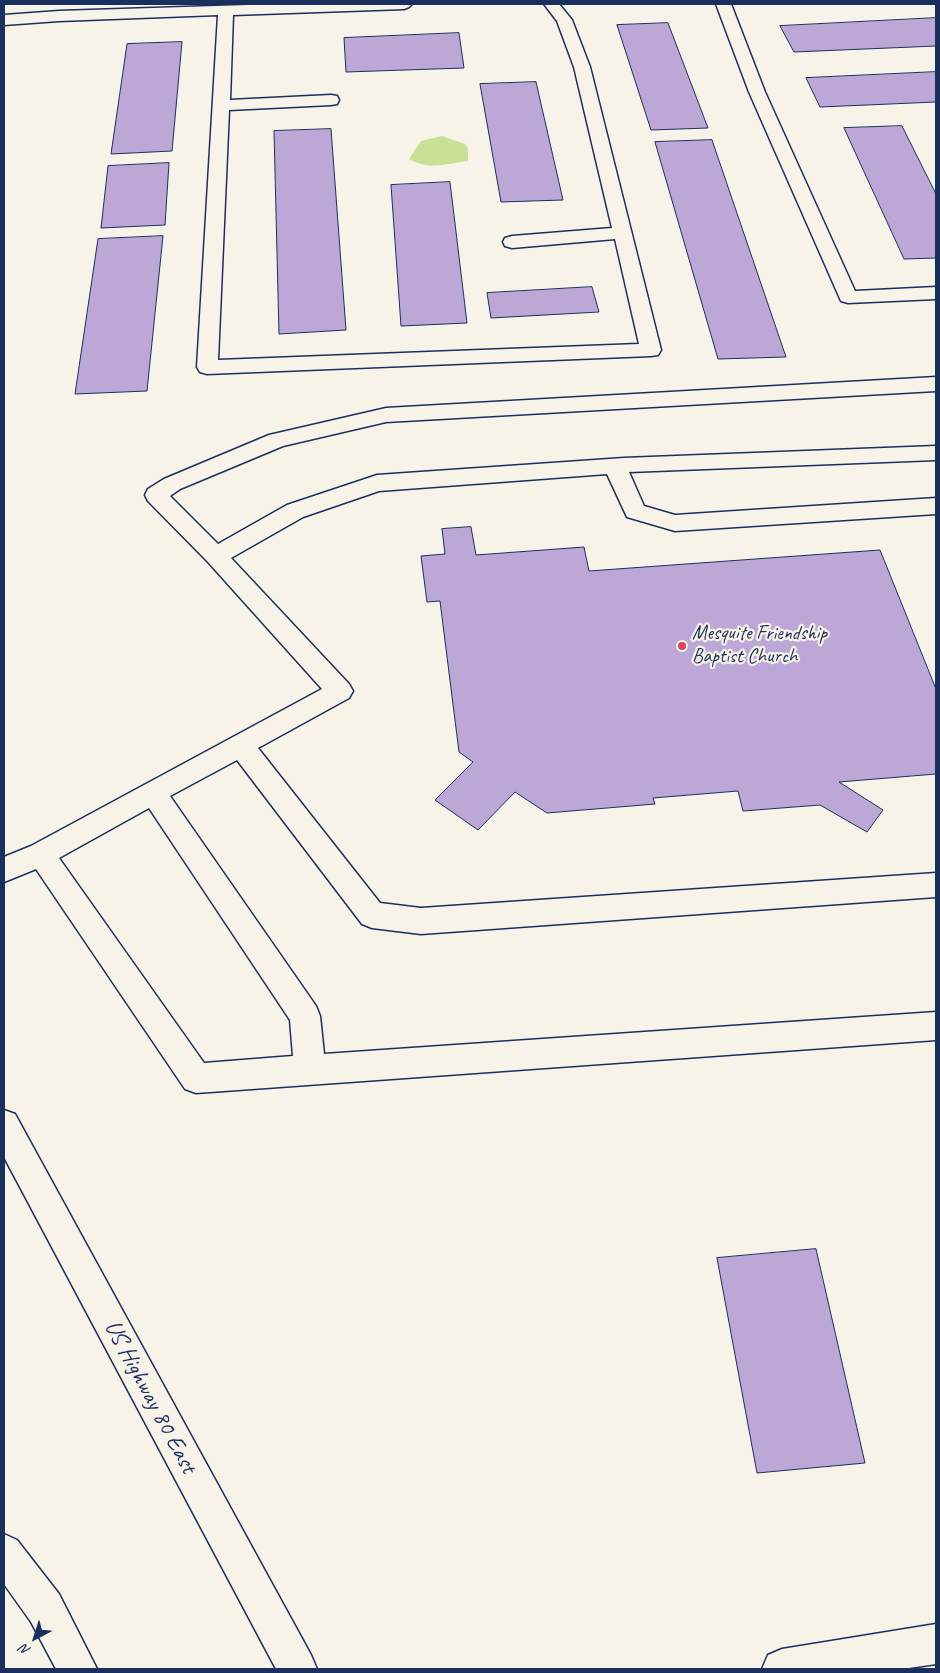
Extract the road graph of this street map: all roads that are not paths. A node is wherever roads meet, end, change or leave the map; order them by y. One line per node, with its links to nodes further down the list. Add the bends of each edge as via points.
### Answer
1 (399, 4): 2 (main road); 5 (main road)
2 (404, 4)
3 (551, 4): 12 (main road, via 564,20 582,67)
4 (723, 4): 14 (main road, via 757,92 848,297)
5 (260, 6): 7 (main road)
6 (112, 9): 7 (main road); 8 (main road)
7 (226, 10): 11 (main road)
8 (26, 11): 9 (main road)
9 (4, 20)
10 (331, 100): 11 (main road)
11 (221, 105): 12 (main road, via 206,367 651,350)
12 (624, 233): 13 (main road)
13 (512, 242)
14 (936, 293)
15 (936, 384): 19 (main road, via 386,415 277,440 172,484 156,495)
16 (936, 453): 17 (main road)
17 (615, 466): 18 (main road, via 635,511 675,523); 19 (main road, via 378,482 295,511)
18 (936, 506)
19 (216, 556): 20 (main road, via 340,691)
20 (241, 744): 21 (main road); 24 (main road, via 372,914 421,922)
21 (153, 793): 22 (main road); 26 (main road, via 305,1016)
22 (41, 854): 23 (main road); 26 (main road, via 196,1078)
23 (4, 870)
24 (936, 885)
25 (936, 1026): 26 (main road)
26 (310, 1070)
27 (4, 1125): 31 (main road, US Highway 80 East)
28 (4, 1553): 30 (main road, via 45,1608)
29 (936, 1644): 32 (main road)
30 (77, 1669)
31 (297, 1669)
32 (782, 1669)

